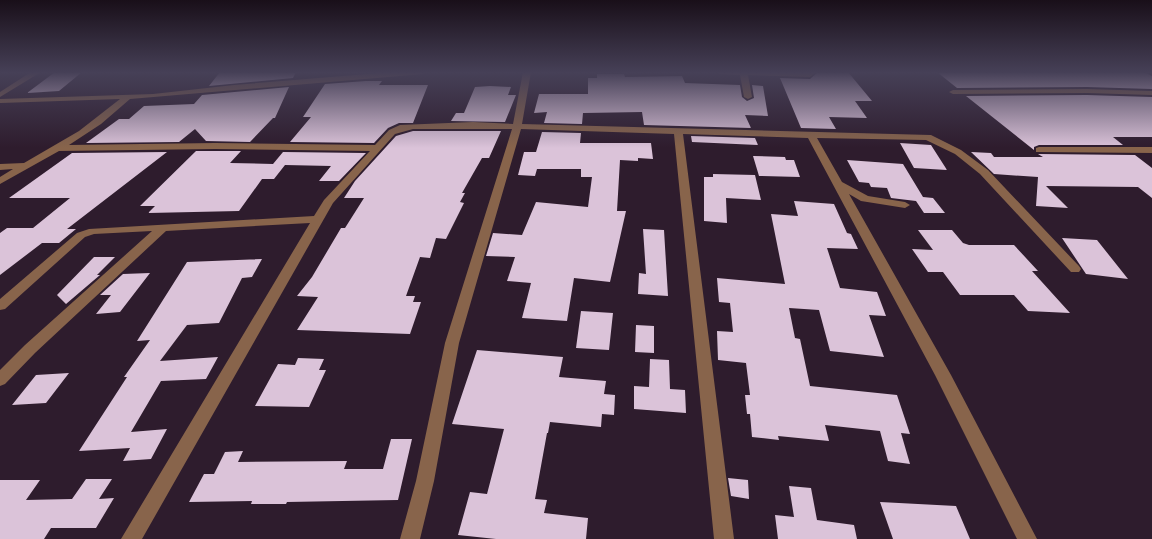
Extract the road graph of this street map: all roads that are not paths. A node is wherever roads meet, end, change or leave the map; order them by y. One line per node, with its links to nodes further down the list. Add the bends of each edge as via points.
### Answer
1 (137, 97): 3 (street)
2 (522, 97): 5 (street)
3 (127, 98): 4 (street); 8 (street)
4 (0, 101)
5 (517, 126): 6 (street); 9 (street, via 400,128); 23 (street, via 452,343 425,481)
6 (678, 131): 7 (street); 24 (street)
7 (811, 136): 15 (street); 19 (street, via 913,135 940,142 984,172)
8 (56, 148): 9 (street); 12 (street)
9 (377, 148): 17 (street, via 328,202)
10 (1039, 150): 11 (street)
11 (1152, 150)
12 (26, 166): 13 (street); 14 (street)
13 (0, 168)
14 (0, 181)
15 (837, 183): 16 (street, via 865,199); 25 (street)
16 (904, 205)
17 (319, 219): 18 (street); 22 (street)
18 (161, 229): 20 (street, via 93,231 81,235); 21 (street)
19 (1075, 269)
20 (0, 306)
21 (0, 380)
22 (131, 539)
23 (410, 539)
24 (724, 539)
25 (1027, 539)

